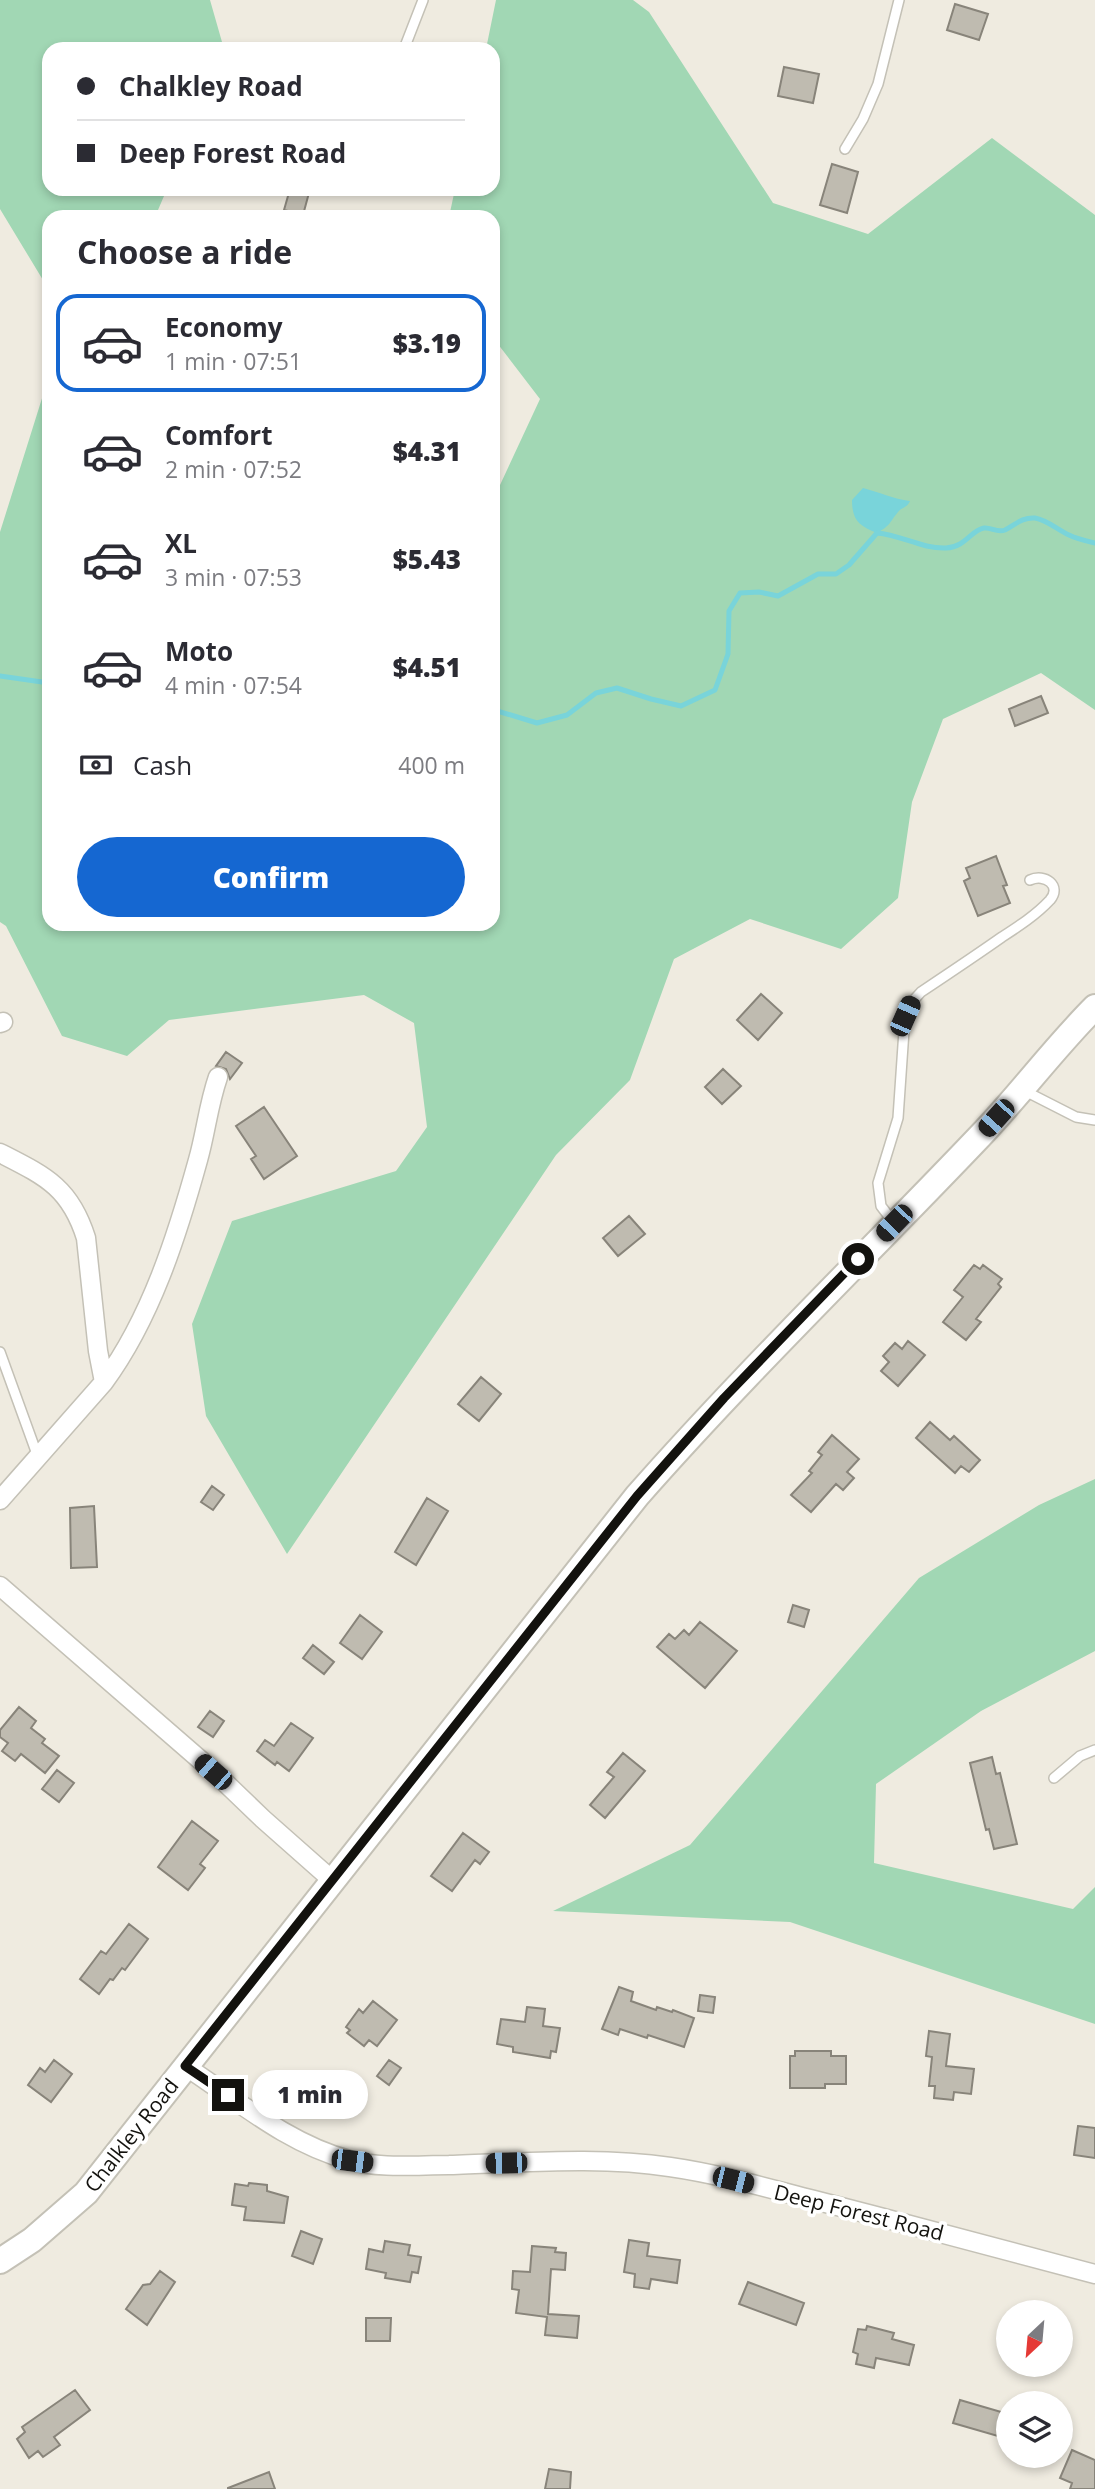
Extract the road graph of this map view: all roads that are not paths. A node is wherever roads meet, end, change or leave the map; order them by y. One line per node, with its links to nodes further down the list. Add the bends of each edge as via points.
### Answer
1 (423, 0): 3 (lane)
2 (899, 0): 4 (lane, via 878,84)
3 (407, 42)
4 (845, 149)
5 (1030, 880): 11 (lane, via 1045,877 1054,890 1052,898 1028,920 920,992 905,1016 898,1118 878,1183 881,1206)
6 (1095, 1007): 8 (street, Chalkley Road)
7 (218, 1077): 13 (street, via 173,1245 129,1344)
8 (1021, 1089): 9 (lane, via 1076,1117); 11 (street, Chalkley Road)
9 (1095, 1120)
10 (0, 1153): 13 (street, via 57,1187 81,1222)
11 (894, 1223): 19 (street, Chalkley Road, via 724,1398 637,1496)
12 (0, 1352): 14 (lane)
13 (104, 1382): 14 (street)
14 (38, 1457): 15 (street)
15 (0, 1500)
16 (0, 1586): 19 (street)
17 (1095, 1750): 18 (lane, via 1080,1756)
18 (1054, 1778)
19 (332, 1880): 20 (street, Chalkley Road)
20 (185, 2066): 21 (street, Chalkley Road, via 86,2193); 22 (street, Deep Forest Road, via 293,2137 352,2161 387,2166 622,2162 669,2166)
21 (0, 2261)
22 (1095, 2274)

